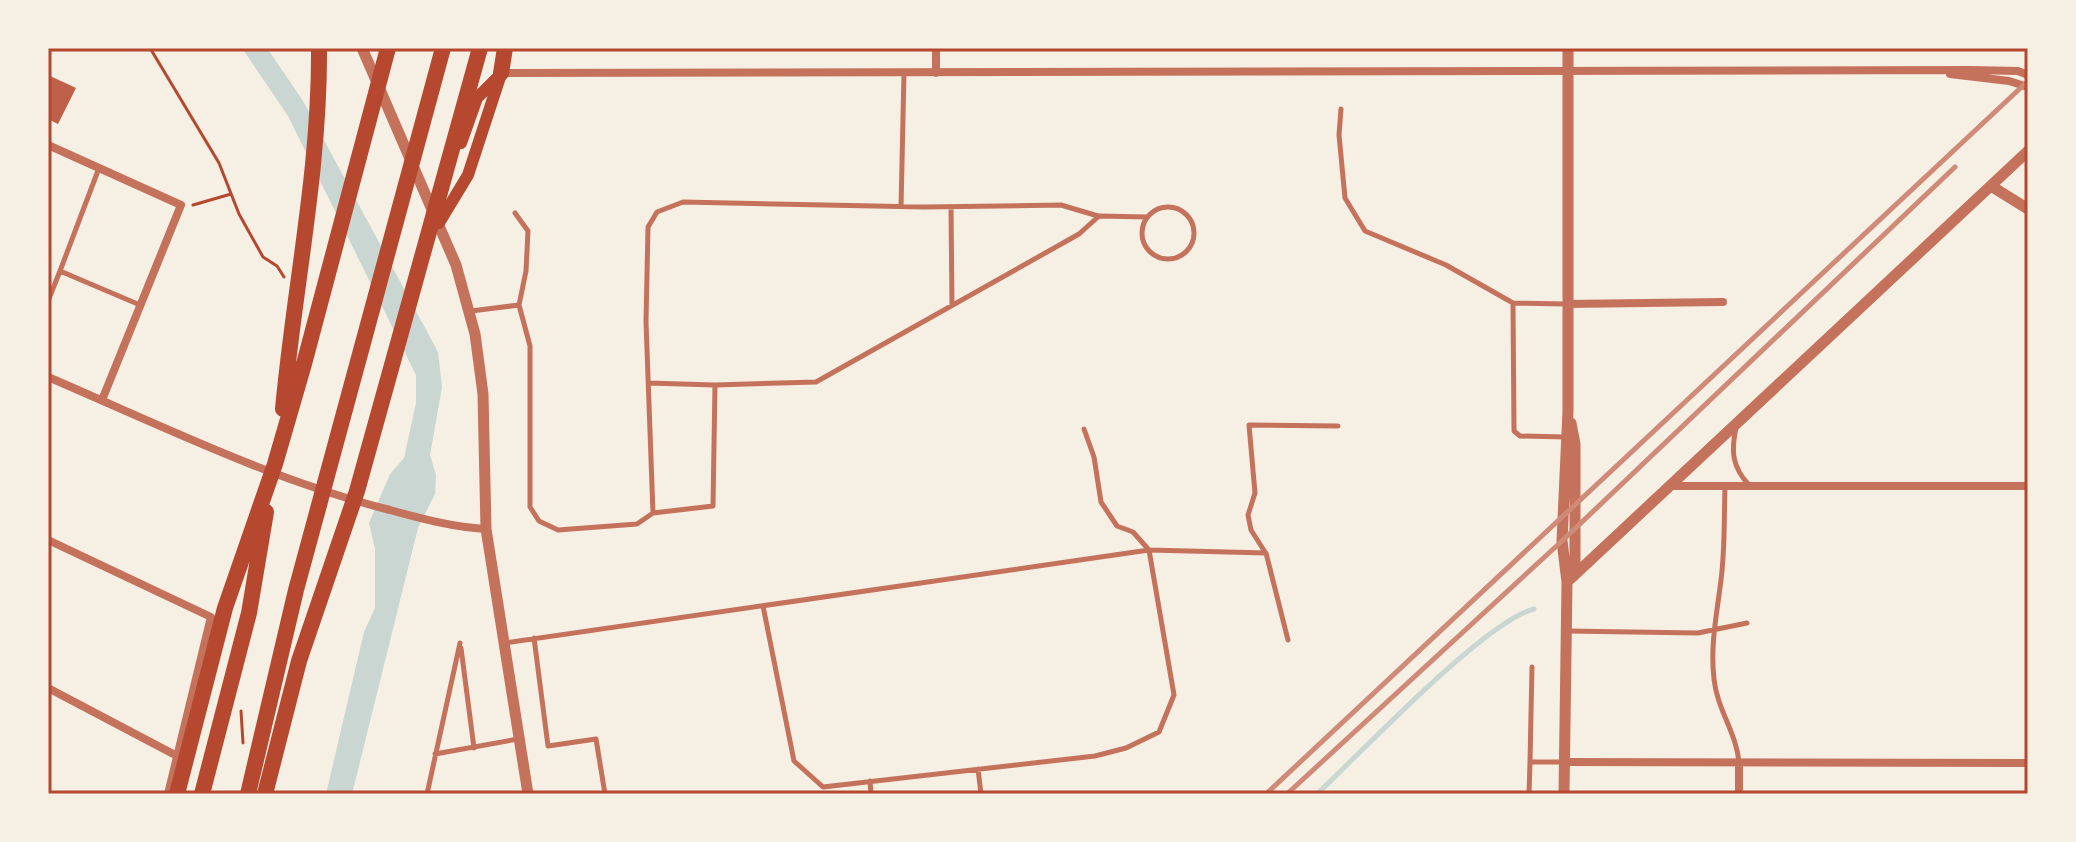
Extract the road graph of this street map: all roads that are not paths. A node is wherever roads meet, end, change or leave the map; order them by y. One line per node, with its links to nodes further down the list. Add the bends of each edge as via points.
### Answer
1 (319, 48): 47 (highway, via 314,176 291,313)
2 (362, 48): 28 (street)
3 (443, 48): 80 (highway, via 296,590)
4 (480, 48): 81 (highway, via 361,479 299,661)
5 (505, 48): 12 (highway)
6 (511, 48): 12 (main road)
7 (936, 48): 14 (street)
8 (1568, 48): 10 (street)
9 (387, 50): 47 (highway)
10 (1567, 70): 11 (street); 14 (street); 33 (street)
11 (1941, 72): 15 (street); 16 (street)
12 (501, 73): 13 (street); 28 (main road, via 468,175)
13 (904, 73): 14 (street); 22 (lane)
14 (936, 73)
15 (2028, 75)
16 (2028, 87)
17 (1341, 109): 32 (lane, via 1345,198 1365,231 1446,265)
18 (48, 145): 20 (street)
19 (2028, 151): 21 (street)
20 (99, 168): 29 (lane); 34 (street, via 181,205)
21 (1991, 186): 24 (street); 43 (street)
22 (901, 207): 23 (lane); 39 (lane, via 683,202 657,212 648,227)
23 (951, 207): 26 (lane, via 1061,205); 36 (lane)
24 (2028, 209)
25 (515, 213): 35 (lane, via 528,231)
26 (1099, 216): 27 (lane); 36 (lane, via 1079,234)
27 (1147, 217): 27 (lane, via 1162,207 1187,214 1194,230 1190,247 1178,257 1153,254 1143,241)
28 (439, 223): 37 (street)
29 (60, 271): 30 (lane); 34 (lane)
30 (48, 301)
31 (1723, 302): 33 (street)
32 (1513, 303): 33 (lane); 46 (lane, via 1514,431 1520,436)
33 (1567, 304): 42 (street)
34 (140, 305): 41 (street)
35 (519, 305): 37 (lane); 53 (lane, via 530,346 530,507 539,521 558,530 637,524)
36 (952, 306): 40 (lane, via 816,382)
37 (470, 311): 54 (street, via 483,394)
38 (48, 377): 41 (street)
39 (648, 383): 40 (lane); 53 (lane)
40 (715, 385): 53 (lane, via 713,506)
41 (102, 400): 54 (street, via 340,497)
42 (1568, 411): 46 (street); 58 (street, via 1575,444 1575,561)
43 (1737, 425): 49 (lane, via 1734,463); 50 (street)
44 (1338, 426): 57 (lane, via 1249,425 1255,493 1248,515)
45 (1084, 429): 56 (lane, via 1101,502 1117,526 1133,532)
46 (1565, 437): 58 (street, via 1562,541)
47 (280, 447): 48 (highway)
48 (275, 464): 78 (highway, via 225,608); 79 (highway, via 249,613)
49 (1749, 485): 51 (street); 52 (street)
50 (1672, 486): 51 (street); 58 (street)
51 (1725, 486): 61 (lane, via 1722,578)
52 (2028, 486)
53 (653, 513)
54 (486, 529): 65 (street)
55 (48, 540): 71 (street, via 211,617)
56 (1149, 550): 57 (lane); 59 (lane); 76 (lane, via 1174,695 1159,732 1095,756)
57 (1266, 553): 64 (lane)
58 (1567, 582): 62 (street)
59 (763, 606): 63 (lane); 77 (lane, via 794,761 823,787)
60 (1747, 623): 61 (lane)
61 (1713, 630): 62 (lane); 74 (lane, via 1713,678)
62 (1565, 631): 73 (street)
63 (534, 638): 65 (lane); 84 (lane, via 548,746 596,739)
64 (1288, 640)
65 (504, 643): 68 (street)
66 (1532, 667): 72 (lane)
67 (48, 688): 71 (street)
68 (519, 739): 69 (lane); 83 (street)
69 (474, 748): 70 (lane); 70 (lane, via 460,643)
70 (435, 754): 82 (lane)
71 (179, 757): 78 (street)
72 (1530, 762): 73 (lane); 87 (lane)
73 (1564, 762): 74 (street); 88 (street)
74 (1739, 762): 75 (street); 89 (street)
75 (2028, 763)
76 (978, 769): 77 (lane); 86 (lane)
77 (870, 781): 85 (lane)
78 (175, 794)
79 (202, 794)
80 (248, 794)
81 (265, 794)
82 (427, 794)
83 (528, 794)
84 (603, 794)
85 (871, 794)
86 (981, 794)
87 (1529, 794)
88 (1564, 794)
89 (1739, 794)

